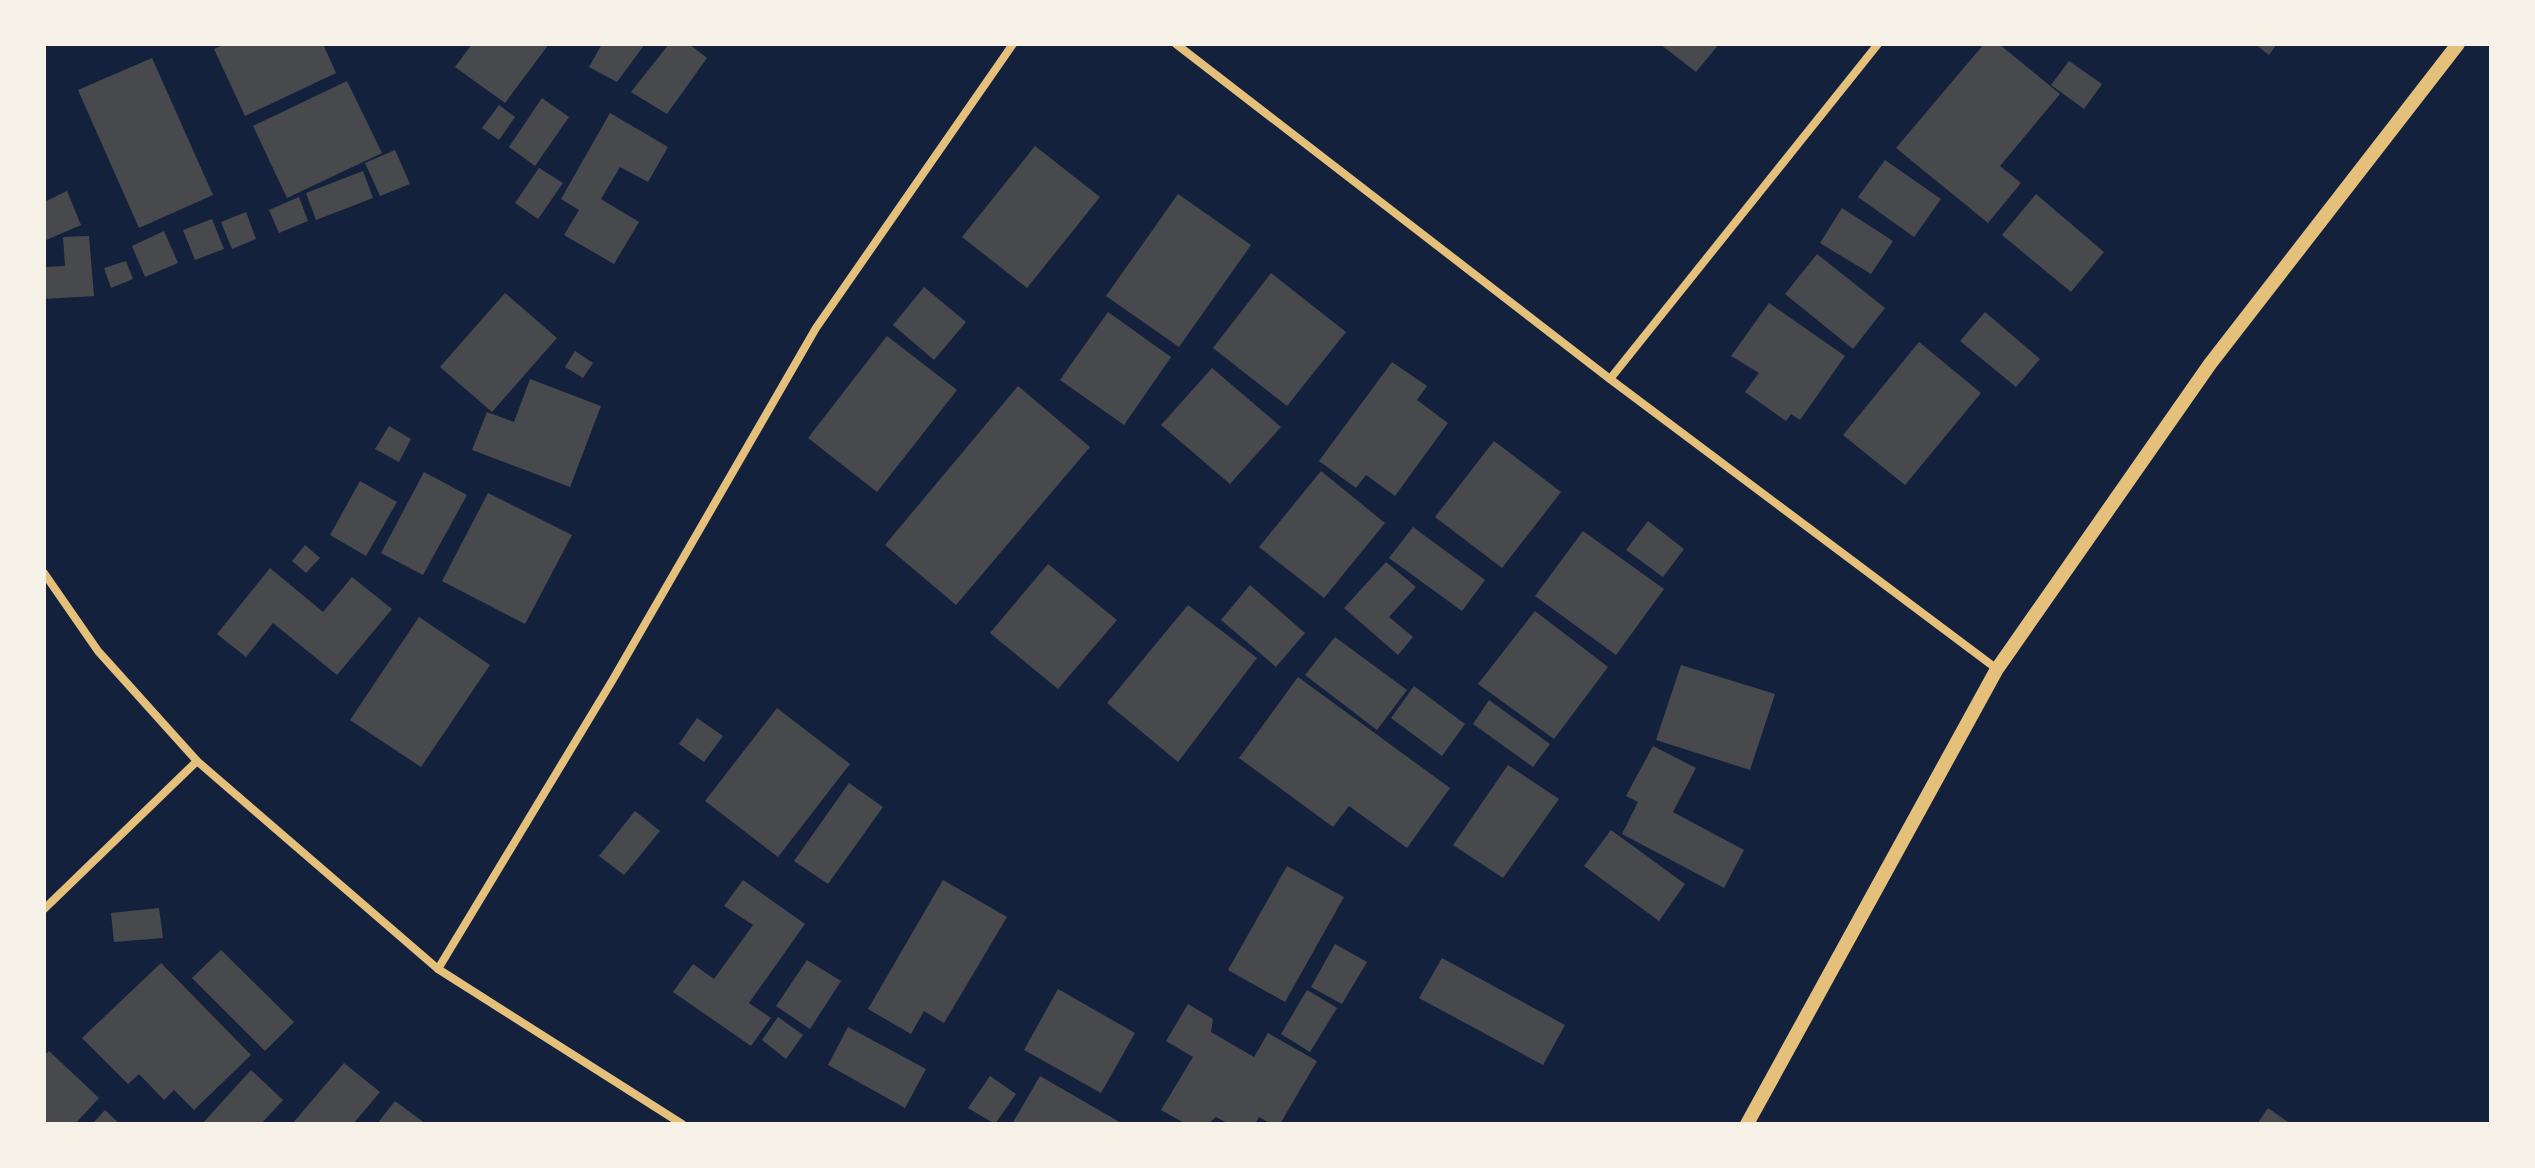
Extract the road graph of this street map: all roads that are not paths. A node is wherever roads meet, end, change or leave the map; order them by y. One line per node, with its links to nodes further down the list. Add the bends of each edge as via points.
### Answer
1 (1013, 44): 10 (street, via 816,328)
2 (1176, 44): 5 (street)
3 (1878, 44): 5 (street)
4 (2458, 44): 7 (street, via 2210,364)
5 (1610, 379): 7 (street)
6 (44, 573): 8 (street, via 98,651)
7 (1997, 669): 12 (street)
8 (197, 761): 9 (street); 10 (street)
9 (44, 909)
10 (438, 969): 11 (street)
11 (682, 1124)
12 (1747, 1124)

